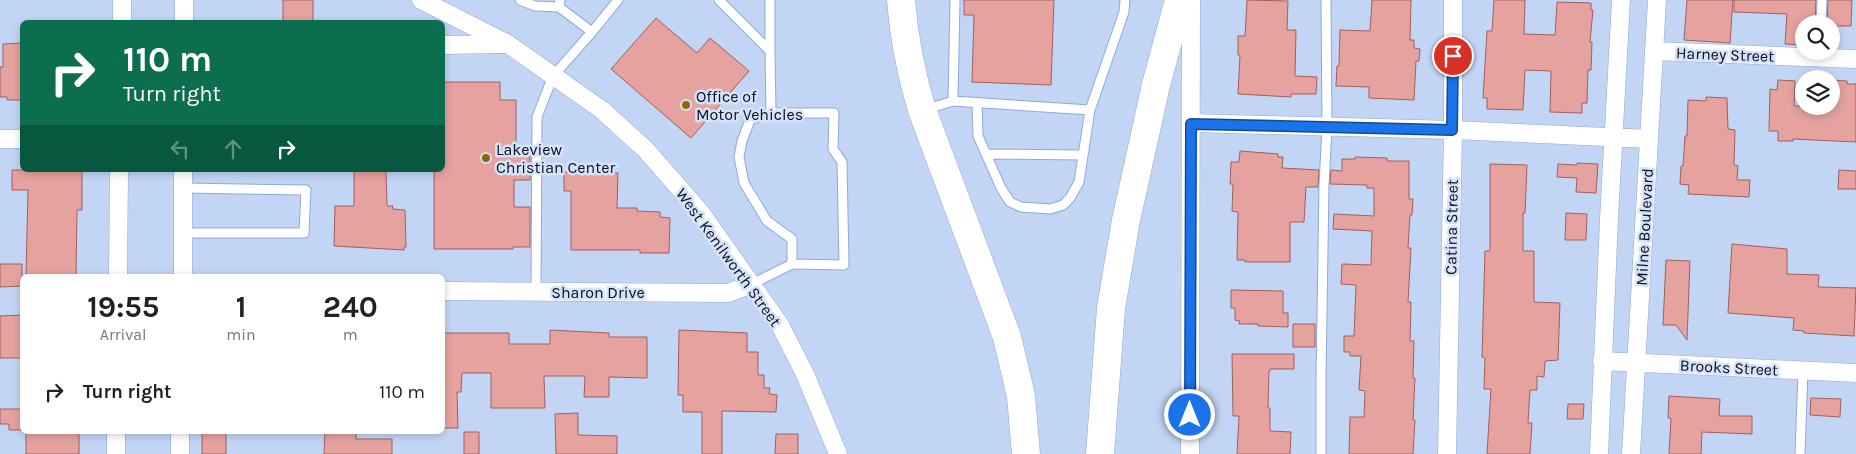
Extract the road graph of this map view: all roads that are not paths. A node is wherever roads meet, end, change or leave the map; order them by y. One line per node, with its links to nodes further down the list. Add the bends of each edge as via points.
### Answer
1 (122, 0): 20 (street)
2 (184, 0): 21 (street)
3 (421, 0): 23 (street, West Kenilworth Street)
4 (520, 0): 18 (lane, via 535,6)
5 (618, 0): 22 (lane)
6 (719, 0): 25 (lane)
7 (770, 0): 25 (lane)
8 (901, 0): 33 (highway, via 903,30)
9 (956, 0): 31 (lane)
10 (1124, 0): 34 (lane, via 1124,12)
11 (1179, 0): 65 (highway, via 1154,95 1110,308)
12 (1191, 0): 36 (street)
13 (1326, 0): 37 (lane)
14 (1453, 0): 38 (street, Catina Street)
15 (1621, 0): 39 (street)
16 (1657, 0): 26 (street, Milne Boulevard)
17 (1822, 0): 19 (lane)
18 (560, 3): 22 (lane)
19 (1821, 15)
20 (122, 20)
21 (184, 20)
22 (592, 32): 30 (lane)
23 (508, 44): 24 (street); 30 (street, West Kenilworth Street)
24 (445, 45)
25 (770, 51): 35 (lane)
26 (1654, 51): 27 (street, Harney Street); 42 (street, Milne Boulevard)
27 (1795, 54)
28 (1840, 57): 29 (street, Harney Street)
29 (1856, 59)
30 (553, 76): 52 (street, West Kenilworth Street, via 602,110 646,150 701,213); 54 (lane, via 537,117)
31 (953, 101): 32 (lane); 33 (lane)
32 (977, 103): 34 (lane); 43 (lane, via 978,136)
33 (922, 110): 64 (highway, via 1007,337 1021,396)
34 (1090, 110): 44 (lane)
35 (771, 113): 49 (lane, via 750,120 740,157 744,183 767,221 792,238); 49 (lane, via 834,113 833,149 842,162 844,265)
36 (1191, 124): 37 (street); 66 (street)
37 (1327, 127): 38 (street); 67 (lane, via 1323,204)
38 (1452, 130): 39 (street); 68 (street, Catina Street)
39 (1614, 138): 42 (street); 55 (street)
40 (0, 139): 41 (street)
41 (20, 139)
42 (1649, 139): 56 (street, Milne Boulevard)
43 (986, 154): 44 (lane); 44 (lane, via 1010,202 1021,207 1050,209 1063,205 1070,198 1079,182)
44 (1083, 155)
45 (119, 172): 50 (street)
46 (183, 172): 47 (street)
47 (183, 188): 48 (street); 48 (lane, via 306,190 304,233)
48 (183, 232): 51 (street)
49 (792, 264): 52 (lane)
50 (118, 274)
51 (183, 274)
52 (752, 284): 54 (street, Sharon Drive, via 728,294); 63 (street, West Kenilworth Street, via 780,325 805,374)
53 (445, 291): 54 (street, Sharon Drive)
54 (536, 292)
55 (1602, 361): 56 (street, Brooks Street); 69 (street)
56 (1637, 363): 57 (street, Brooks Street); 70 (street, Milne Boulevard)
57 (1803, 370): 58 (street, Brooks Street); 71 (lane)
58 (1856, 373)
59 (116, 434): 61 (street)
60 (180, 434): 62 (street)
61 (116, 454)
62 (180, 454)
63 (838, 454)
64 (1026, 454)
65 (1100, 454)
66 (1190, 454)
67 (1322, 454)
68 (1447, 454)
69 (1599, 454)
70 (1632, 454)
71 (1800, 454)

